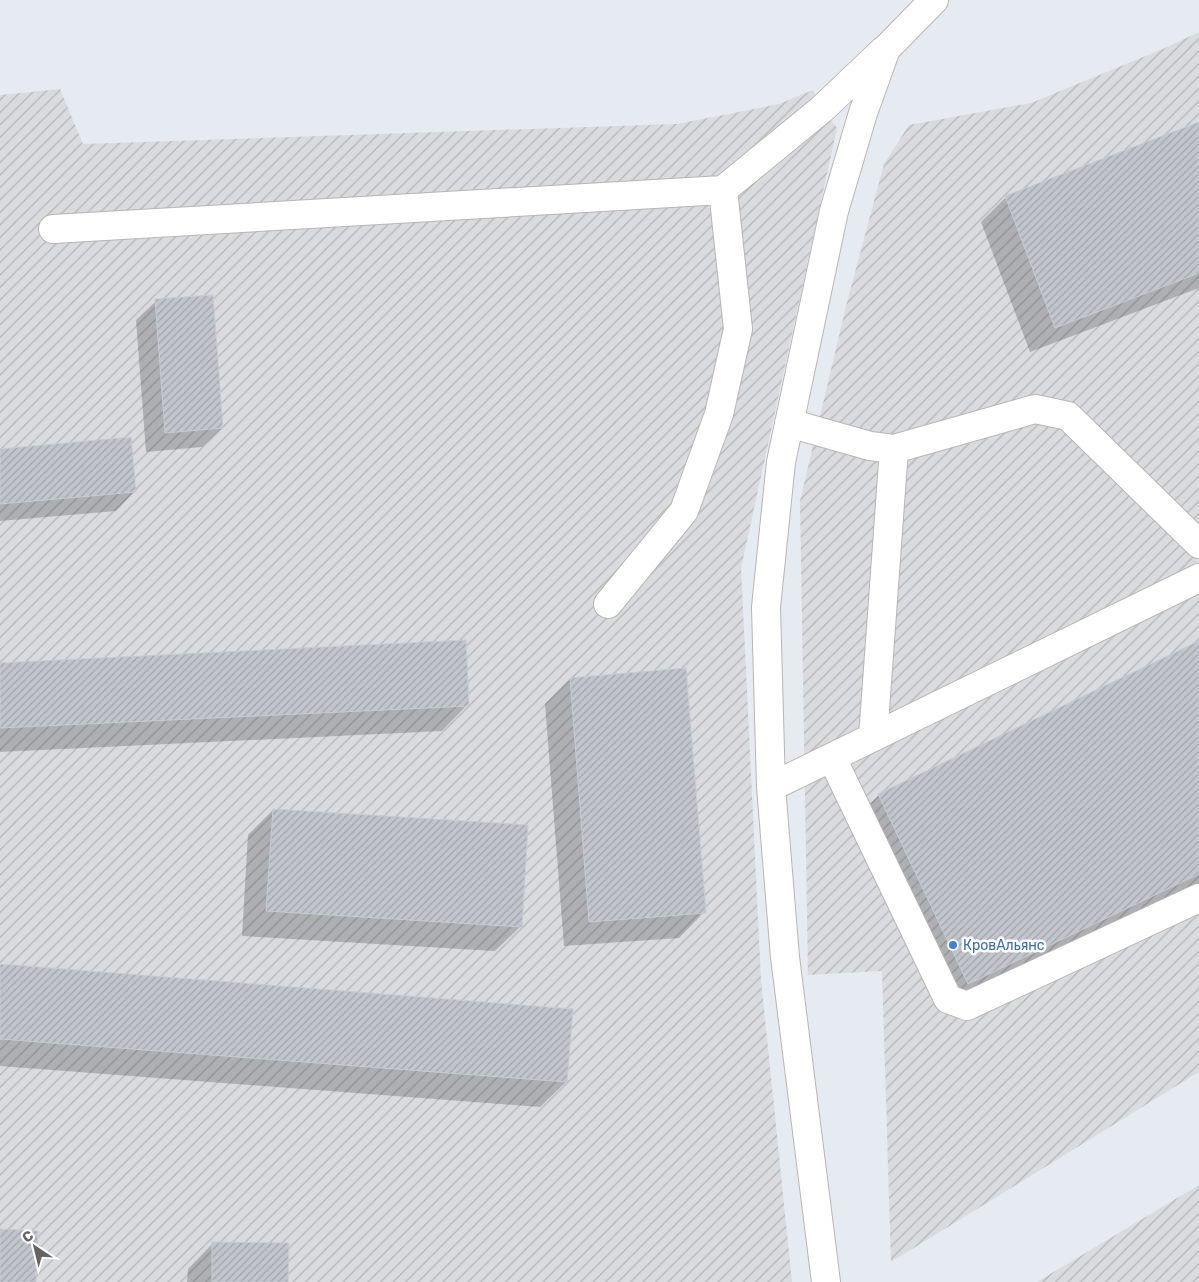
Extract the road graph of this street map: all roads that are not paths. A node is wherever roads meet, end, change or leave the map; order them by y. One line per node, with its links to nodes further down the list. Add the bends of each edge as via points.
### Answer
1 (934, 0): 2 (lane)
2 (886, 48): 3 (lane, via 822,109); 5 (lane, via 834,211)
3 (724, 190): 4 (lane); 9 (lane, via 738,329 719,414 684,511)
4 (52, 229)
5 (789, 423): 6 (lane, via 870,446); 12 (lane, via 781,462 766,607)
6 (894, 449): 7 (lane, via 1035,408 1068,416); 10 (lane)
7 (1199, 544)
8 (1199, 578): 10 (lane)
9 (608, 604)
10 (873, 738): 11 (lane)
11 (832, 758): 12 (lane); 13 (lane, via 948,999 960,1004 967,1006)
12 (771, 787): 14 (lane, via 785,957)
13 (1199, 898)
14 (826, 1282)

